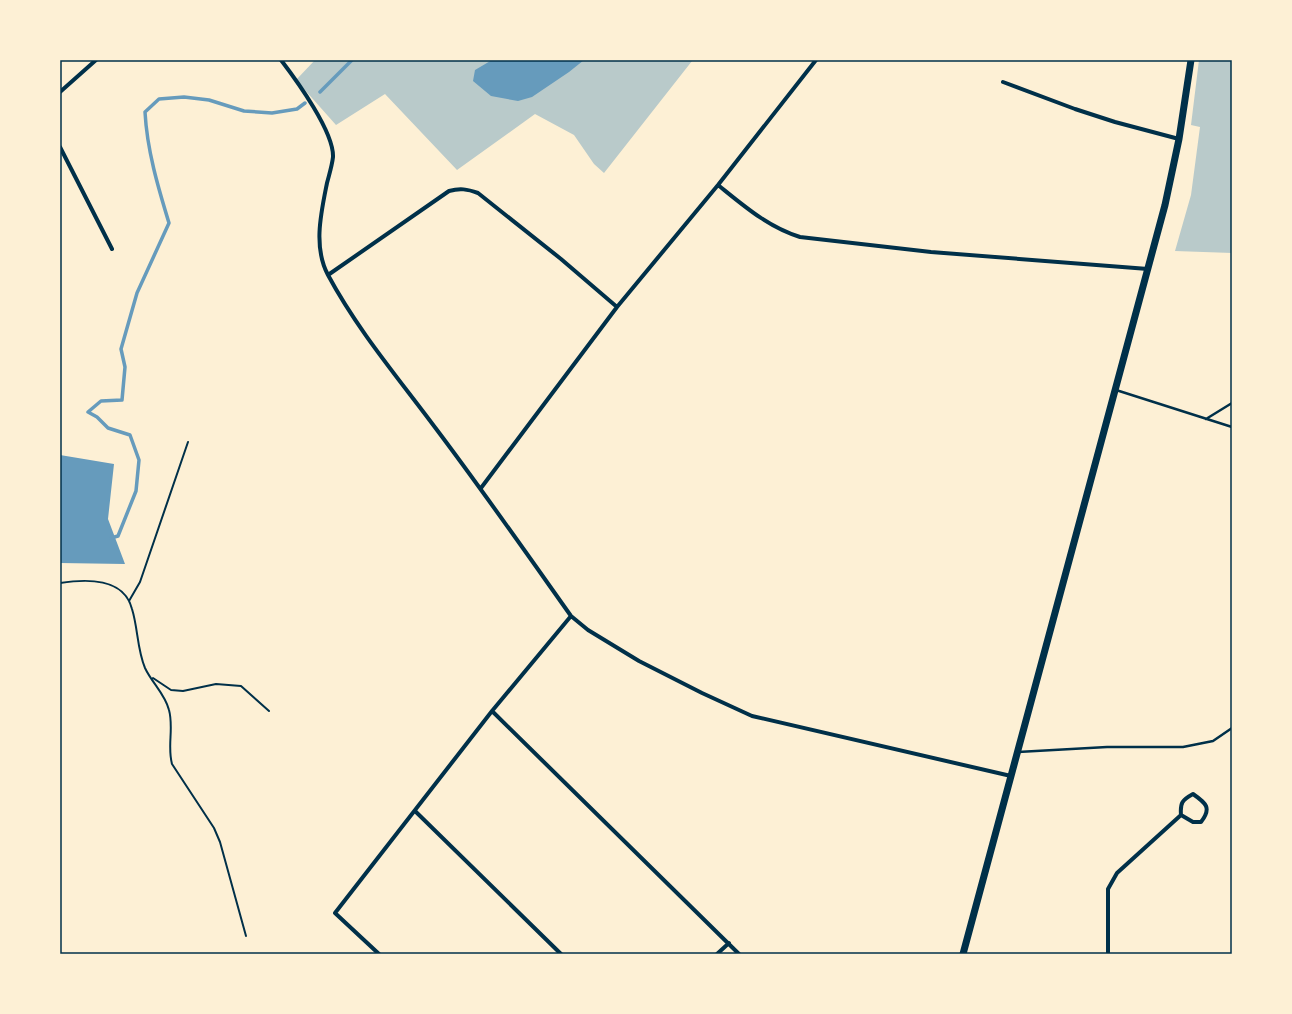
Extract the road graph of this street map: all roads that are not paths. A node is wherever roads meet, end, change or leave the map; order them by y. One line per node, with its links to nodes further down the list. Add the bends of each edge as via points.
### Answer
1 (96, 60): 6 (street)
2 (281, 60): 12 (street, via 320,119 330,141 333,157 321,211 320,240 321,259)
3 (816, 60): 9 (street)
4 (1191, 60): 7 (street)
5 (1004, 82): 7 (street, via 1108,120)
6 (60, 92)
7 (1179, 139): 11 (street)
8 (60, 147): 10 (street)
9 (718, 185): 11 (street, via 766,223 800,237 932,252); 13 (street)
10 (112, 249)
11 (1148, 269): 14 (street)
12 (328, 275): 13 (street, via 449,191 458,188 468,189 478,193); 18 (street, via 370,342)
13 (617, 307): 18 (street)
14 (1115, 390): 16 (lane); 22 (street)
15 (1232, 404): 16 (lane)
16 (1206, 419): 17 (lane)
17 (1232, 427)
18 (481, 488): 19 (street)
19 (571, 616): 20 (street); 23 (street, via 588,630 639,660 752,716)
20 (492, 711): 24 (street); 26 (street)
21 (1232, 728): 22 (lane, via 1213,741 1183,747 1107,747)
22 (1018, 752): 23 (street)
23 (1012, 776): 31 (street)
24 (415, 811): 27 (street, via 335,913); 28 (street)
25 (1181, 815): 25 (street, via 1180,806 1183,799 1193,794 1203,801 1207,808 1201,822 1193,822); 32 (street, via 1118,873 1108,889)
26 (728, 943): 29 (street); 30 (street)
27 (379, 954)
28 (561, 954)
29 (718, 954)
30 (739, 954)
31 (963, 954)
32 (1108, 954)

